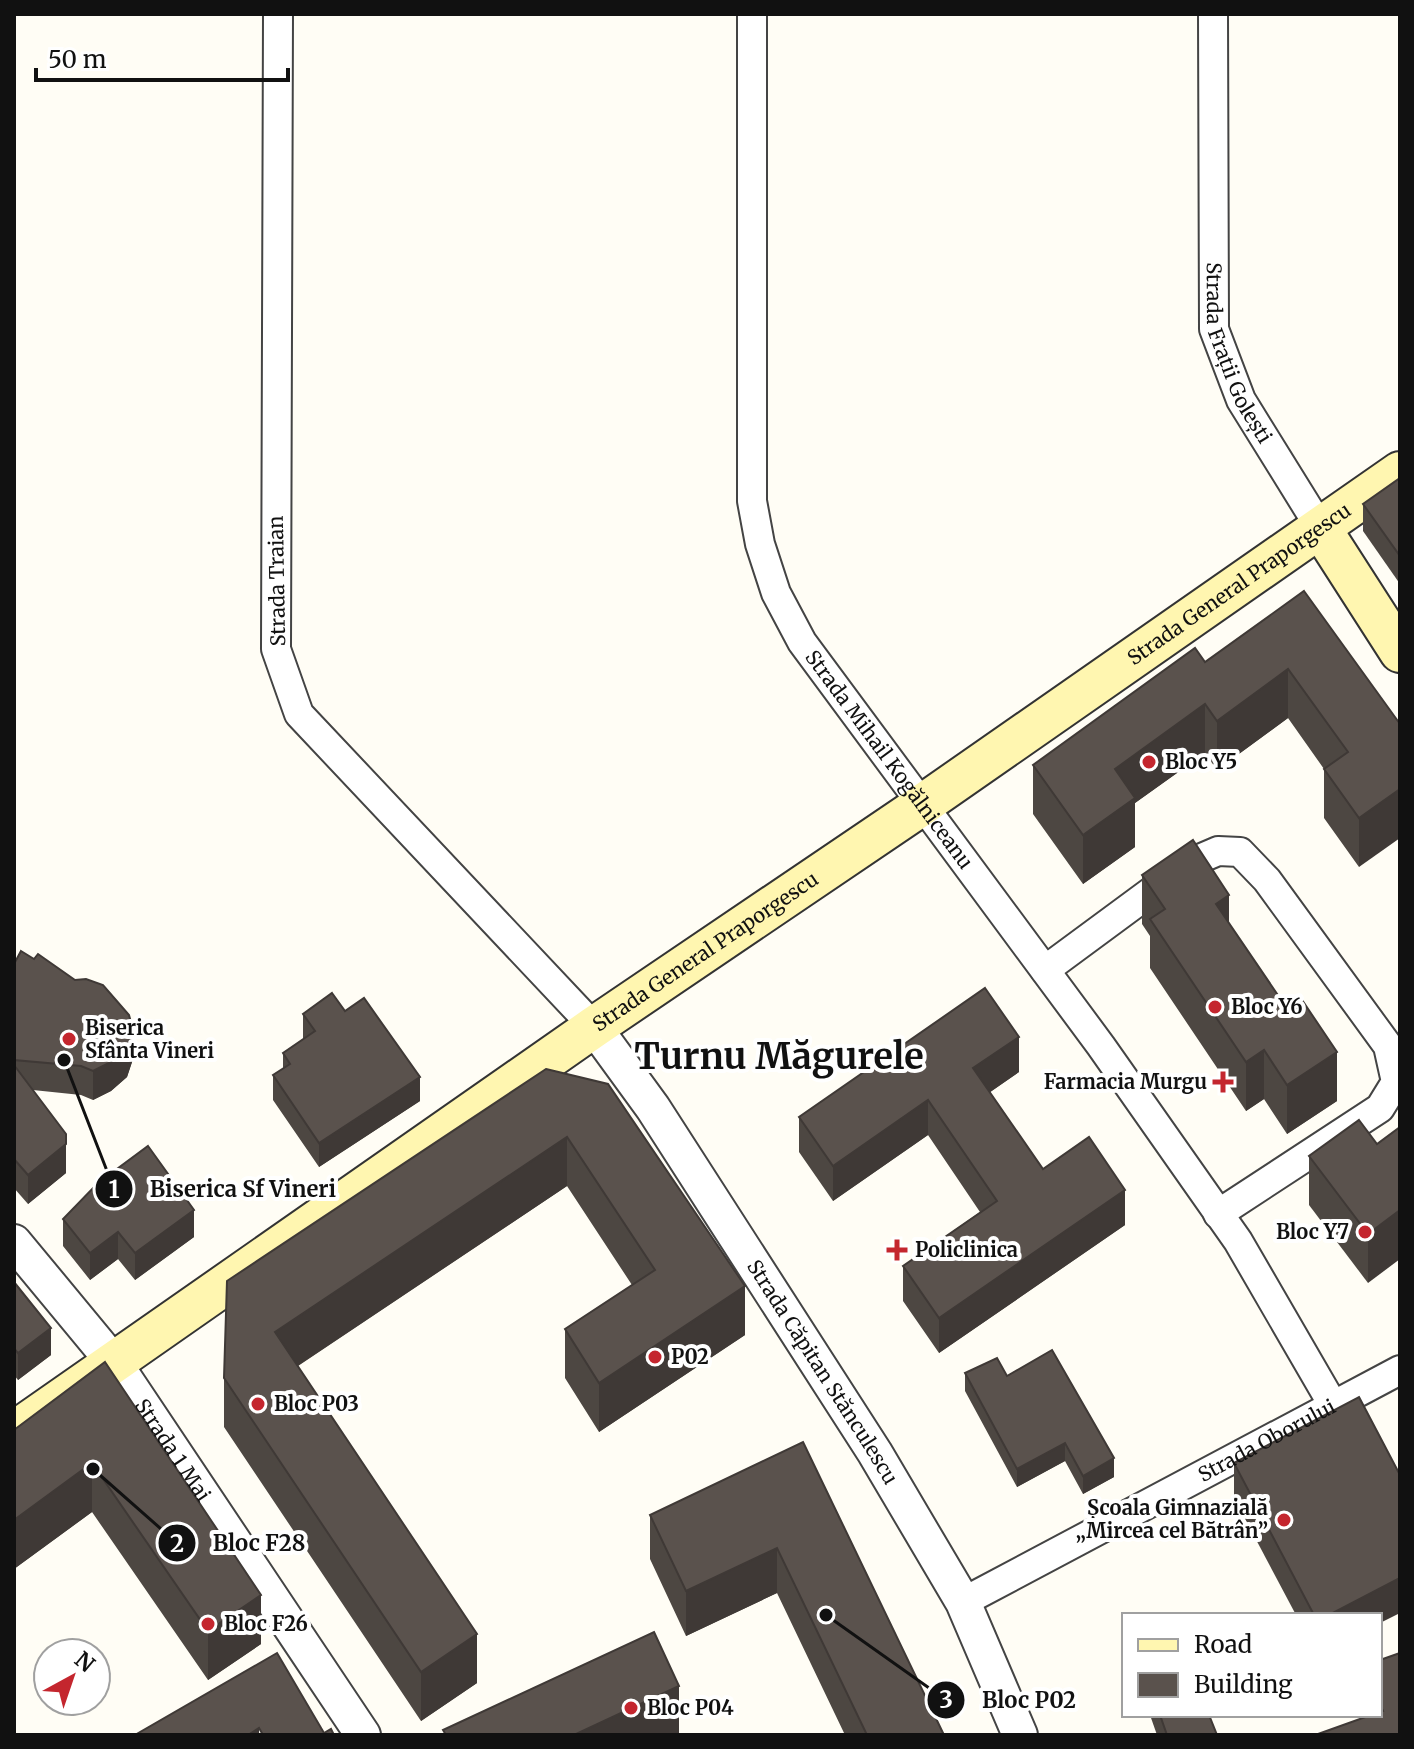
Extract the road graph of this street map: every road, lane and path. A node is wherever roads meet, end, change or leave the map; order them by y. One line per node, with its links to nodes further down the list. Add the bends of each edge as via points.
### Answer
1 (278, 14): 9 (street, Strada Traian, via 276,649 285,683 299,714)
2 (752, 14): 7 (street, Strada Mihail Kogălniceanu, via 752,501 760,544 776,593 802,642)
3 (1213, 14): 5 (street, Strada Frații Golești, via 1214,329 1241,400)
4 (1400, 472): 5 (main road, Strada General Praporgescu)
5 (1321, 529): 6 (main road, Strada Frații Golești); 7 (main road, Strada General Praporgescu)
6 (1400, 652)
7 (922, 805): 8 (street, Strada Mihail Kogălniceanu); 9 (main road, Strada General Praporgescu)
8 (1045, 970): 10 (street, Strada Mihail Kogălniceanu); 10 (street, via 1190,863 1218,851 1240,852 1267,880 1388,1046 1396,1082 1380,1108)
9 (594, 1027): 12 (main road, Strada General Praporgescu); 16 (street, Strada Căpitan Stănculescu, via 653,1108 861,1428)
10 (1218, 1214): 14 (street, Strada Mihail Kogălniceanu)
11 (14, 1242): 12 (street, Strada 1 Mai)
12 (115, 1364): 15 (main road, Strada General Praporgescu); 17 (street, Strada 1 Mai)
13 (1400, 1370): 14 (street, Strada Oborului)
14 (1333, 1405): 16 (street, Strada Oborului)
15 (14, 1432)
16 (963, 1602): 18 (street, Strada Căpitan Stănculescu)
17 (363, 1735)
18 (1020, 1735)

